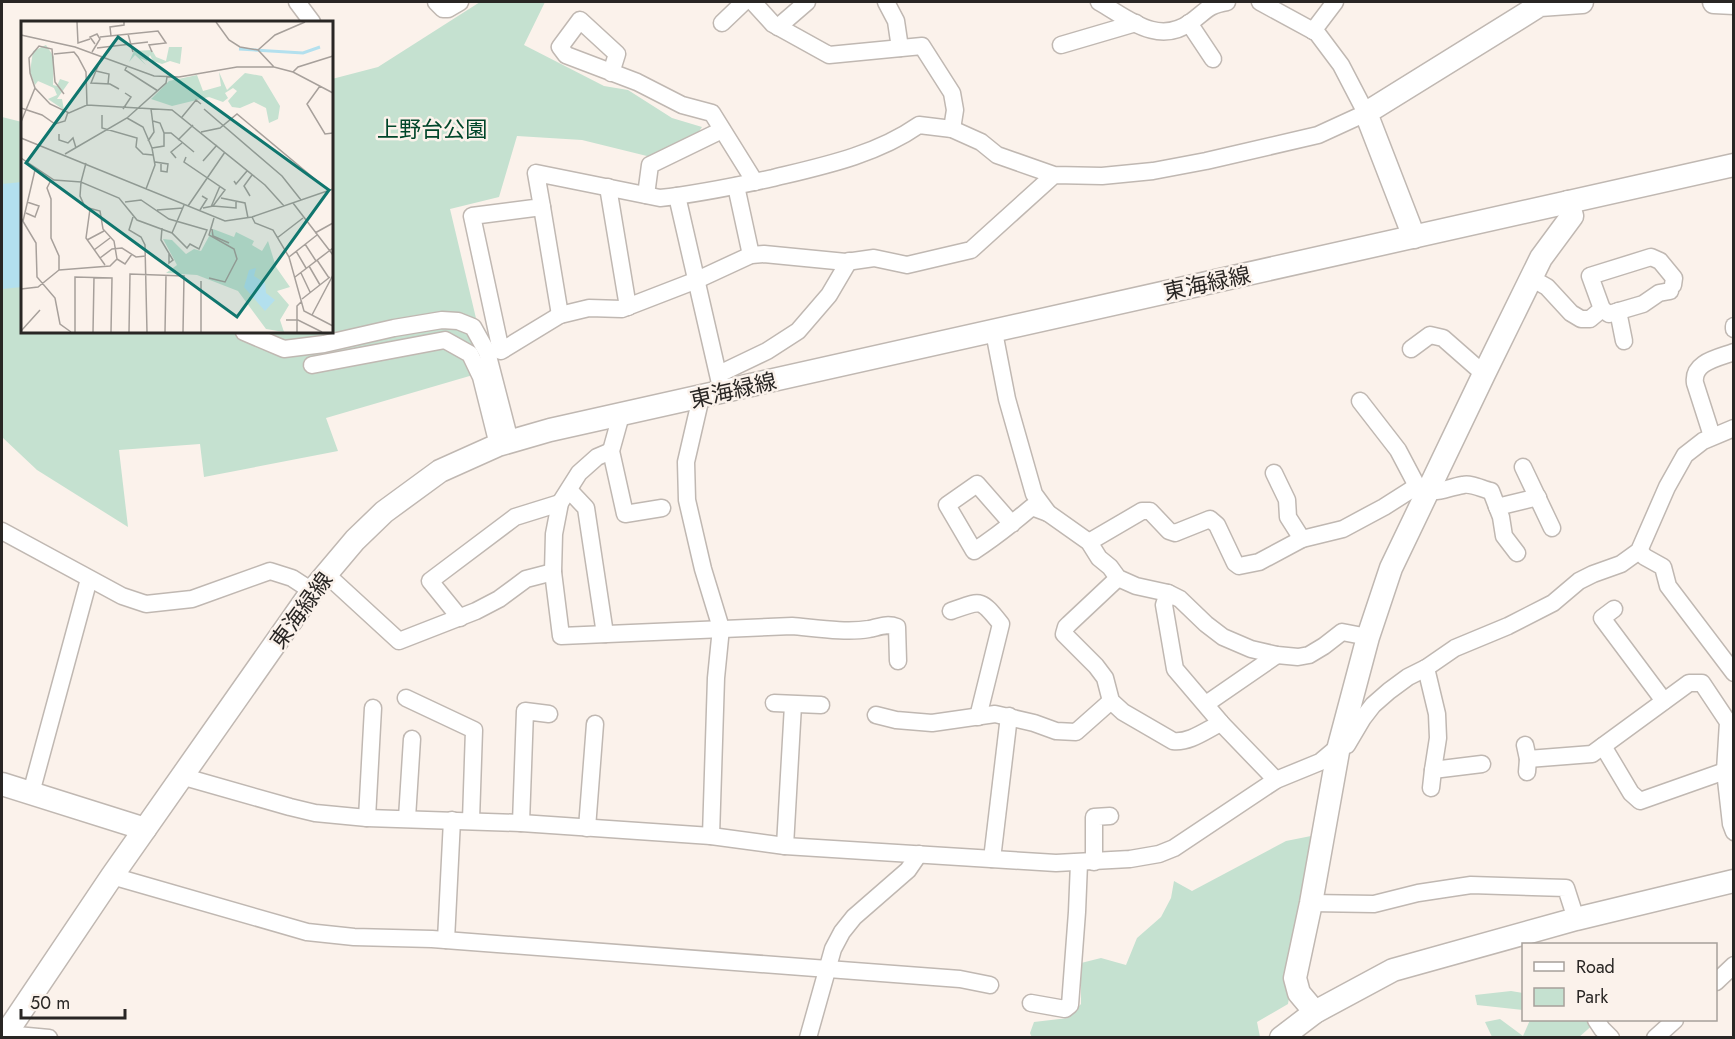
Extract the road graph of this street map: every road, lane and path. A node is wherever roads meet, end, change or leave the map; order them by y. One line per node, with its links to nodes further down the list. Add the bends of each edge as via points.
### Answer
1 (297, 2): 16 (street)
2 (436, 2): 3 (street, via 442,9 448,9)
3 (460, 2)
4 (744, 2): 17 (street)
5 (753, 2): 20 (street)
6 (807, 2): 20 (street)
7 (886, 2): 23 (street, via 896,21)
8 (1099, 2): 18 (street)
9 (1218, 2): 19 (street)
10 (1260, 2): 21 (street)
11 (1335, 2): 21 (street)
12 (1582, 2): 14 (main road)
13 (1714, 2): 15 (main road)
14 (1540, 3): 26 (main road)
15 (1734, 3)
16 (311, 21)
17 (722, 23)
18 (1136, 23): 19 (street, via 1150,31 1173,32); 22 (street)
19 (1189, 23): 24 (street)
20 (778, 27): 23 (street, via 829,55)
21 (1313, 31): 26 (street, via 1341,65)
22 (1062, 45)
23 (900, 48): 27 (street, via 922,46 952,93 956,110)
24 (1213, 59)
25 (611, 73): 28 (street, via 682,105 712,113)
26 (1366, 113): 30 (street, via 1318,135 1206,161 1112,175); 38 (main road)
27 (952, 129): 30 (street, via 981,142 997,155); 31 (street, via 919,125 902,137 837,163)
28 (722, 130): 31 (street); 34 (street, via 650,165)
29 (1734, 165): 36 (main road, 東海緑線)
30 (1054, 175): 40 (street, via 971,250 907,265 874,258)
31 (755, 182): 32 (street)
32 (736, 186): 35 (street); 39 (street)
33 (608, 187): 34 (street); 37 (street, via 536,173); 43 (street)
34 (646, 195): 35 (street)
35 (677, 196): 42 (street)
36 (1568, 202): 38 (main road, 東海緑線); 41 (main road, via 1572,216)
37 (542, 207): 45 (street); 45 (street, via 472,216 501,351)
38 (1414, 237): 46 (main road, 東海緑線)
39 (751, 255): 40 (street); 42 (street)
40 (849, 261): 53 (street, via 829,295 798,331)
41 (1531, 278): 44 (street, via 1547,287 1581,320); 52 (main road)
42 (697, 280): 43 (street); 53 (street)
43 (628, 307): 45 (street, via 589,308)
44 (1610, 310): 44 (street, via 1643,304 1672,288 1674,279 1660,261 1651,257 1590,276); 48 (street)
45 (560, 315)
46 (994, 332): 53 (main road, 東海緑線); 67 (street, via 1007,399 1034,494)
47 (246, 333): 58 (street, via 284,349 442,320 473,327 487,352)
48 (1624, 341)
49 (1411, 349): 52 (street, via 1430,335 1443,338)
50 (1734, 352): 57 (street, via 1703,364 1694,377)
51 (312, 365): 58 (street, via 445,340 470,354)
52 (1484, 374): 62 (main road)
53 (714, 388): 55 (main road, 東海緑線); 83 (street, via 686,462 687,500)
54 (1360, 401): 62 (street)
55 (621, 415): 58 (main road, 東海緑線); 59 (street)
56 (1734, 428): 57 (street)
57 (1712, 436): 73 (street, via 1685,455)
58 (504, 443): 78 (main road, 東海緑線, via 440,471 404,496 355,540)
59 (611, 452): 63 (street, via 597,457 579,473); 66 (street, via 625,514)
60 (1523, 467): 64 (street)
61 (1274, 473): 71 (street, via 1287,500 1288,517)
62 (1422, 489): 65 (street, via 1446,490 1465,484 1491,491); 71 (street, via 1343,529); 85 (main road)
63 (565, 496): 75 (street, via 554,534); 82 (street, via 515,517 430,581); 84 (street, via 586,507)
64 (1538, 497): 65 (street); 69 (street)
65 (1497, 507): 74 (street, via 1504,536)
66 (662, 508)
67 (1048, 513): 68 (street, via 1032,507); 72 (street)
68 (1012, 524)
69 (1552, 528)
70 (2, 531): 77 (street)
71 (1302, 539): 72 (street, via 1259,562 1239,567 1210,519 1175,533 1150,512 1142,511)
72 (1089, 542): 76 (street)
73 (1639, 551): 88 (street, via 1621,564 1579,581 1553,603 1455,648); 89 (street, via 1663,567 1668,586)
74 (1517, 553)
75 (553, 572): 82 (street, via 526,579 499,599); 84 (street, via 561,636)
76 (1118, 578): 79 (street); 91 (street, via 1066,627 1064,634 1105,678)
77 (89, 579): 78 (street, via 147,604 192,599 270,571); 115 (street)
78 (319, 583): 82 (street, via 399,641); 111 (main road, 東海緑線)
79 (1168, 593): 86 (street, via 1223,637); 94 (street, via 1164,605 1174,669)
80 (1614, 609): 92 (street, via 1602,618)
81 (951, 611): 101 (street, via 976,602 986,605 1001,624)
82 (460, 618)
83 (721, 628): 84 (street); 87 (street, via 866,630 890,624 897,627); 125 (street)
84 (604, 634)
85 (1368, 637): 86 (street, via 1342,632 1309,655); 105 (main road)
86 (1277, 655): 94 (street)
87 (898, 661)
88 (1426, 668): 105 (street, via 1373,705 1347,745); 109 (street, via 1437,714)
89 (1734, 673)
90 (406, 698): 120 (street, via 474,730)
91 (1112, 701): 100 (street, via 1076,732); 102 (street, via 1123,712 1173,741 1191,739)
92 (1664, 701): 106 (street); 110 (street, via 1689,683 1702,683 1728,722)
93 (774, 704): 95 (street)
94 (1206, 704): 102 (street)
95 (793, 705): 96 (street); 126 (street)
96 (821, 705)
97 (373, 708): 117 (street)
98 (549, 714): 121 (street, via 525,711)
99 (876, 715): 101 (street, via 932,723)
100 (1009, 716): 101 (street); 128 (street)
101 (978, 717)
102 (1221, 723): 112 (street)
103 (595, 724): 122 (street)
104 (412, 739): 118 (street)
105 (1339, 746): 112 (street, via 1320,762); 132 (main road)
106 (1604, 746): 107 (street, via 1592,754); 110 (street, via 1630,794 1640,801)
107 (1527, 759)
108 (1482, 764): 109 (street)
109 (1433, 770): 114 (street)
110 (1725, 771): 124 (street)
111 (182, 776): 117 (street, via 315,813); 123 (main road, 東海緑線)
112 (1276, 780): 129 (street, via 1173,848 1130,859)
113 (2, 784): 115 (main road)
114 (1431, 788)
115 (31, 793): 123 (main road)
116 (1110, 816): 129 (street, via 1094,817)
117 (367, 819): 118 (street)
118 (407, 819): 119 (street)
119 (452, 820): 120 (street); 134 (street)
120 (471, 820): 121 (street)
121 (521, 823): 122 (street)
122 (587, 828): 125 (street)
123 (145, 829): 130 (main road, 東海緑線)
124 (1734, 832)
125 (711, 836): 126 (street)
126 (785, 846): 127 (street)
127 (919, 854): 128 (street); 136 (street, via 908,870 842,932)
128 (992, 859): 129 (street)
129 (1087, 862): 139 (street, via 1077,912 1070,1005 1065,1009)
130 (112, 876): 134 (street, via 308,932); 143 (main road, 東海緑線)
131 (1734, 881): 133 (main road)
132 (1311, 903): 133 (street, via 1374,904 1471,885 1566,888); 140 (main road, via 1295,978 1299,993)
133 (1576, 919): 140 (main road, via 1393,970)
134 (446, 940): 136 (street)
135 (1734, 965): 137 (street)
136 (828, 970): 138 (street, via 960,979); 145 (street)
137 (1717, 981)
138 (990, 985)
139 (1030, 1004)
140 (1315, 1012): 146 (main road)
141 (1597, 1021): 147 (street)
142 (1674, 1021): 148 (street)
143 (5, 1036): 144 (street)
144 (49, 1038)
145 (808, 1038)
146 (1281, 1038)
147 (1611, 1038)
148 (1655, 1038)

